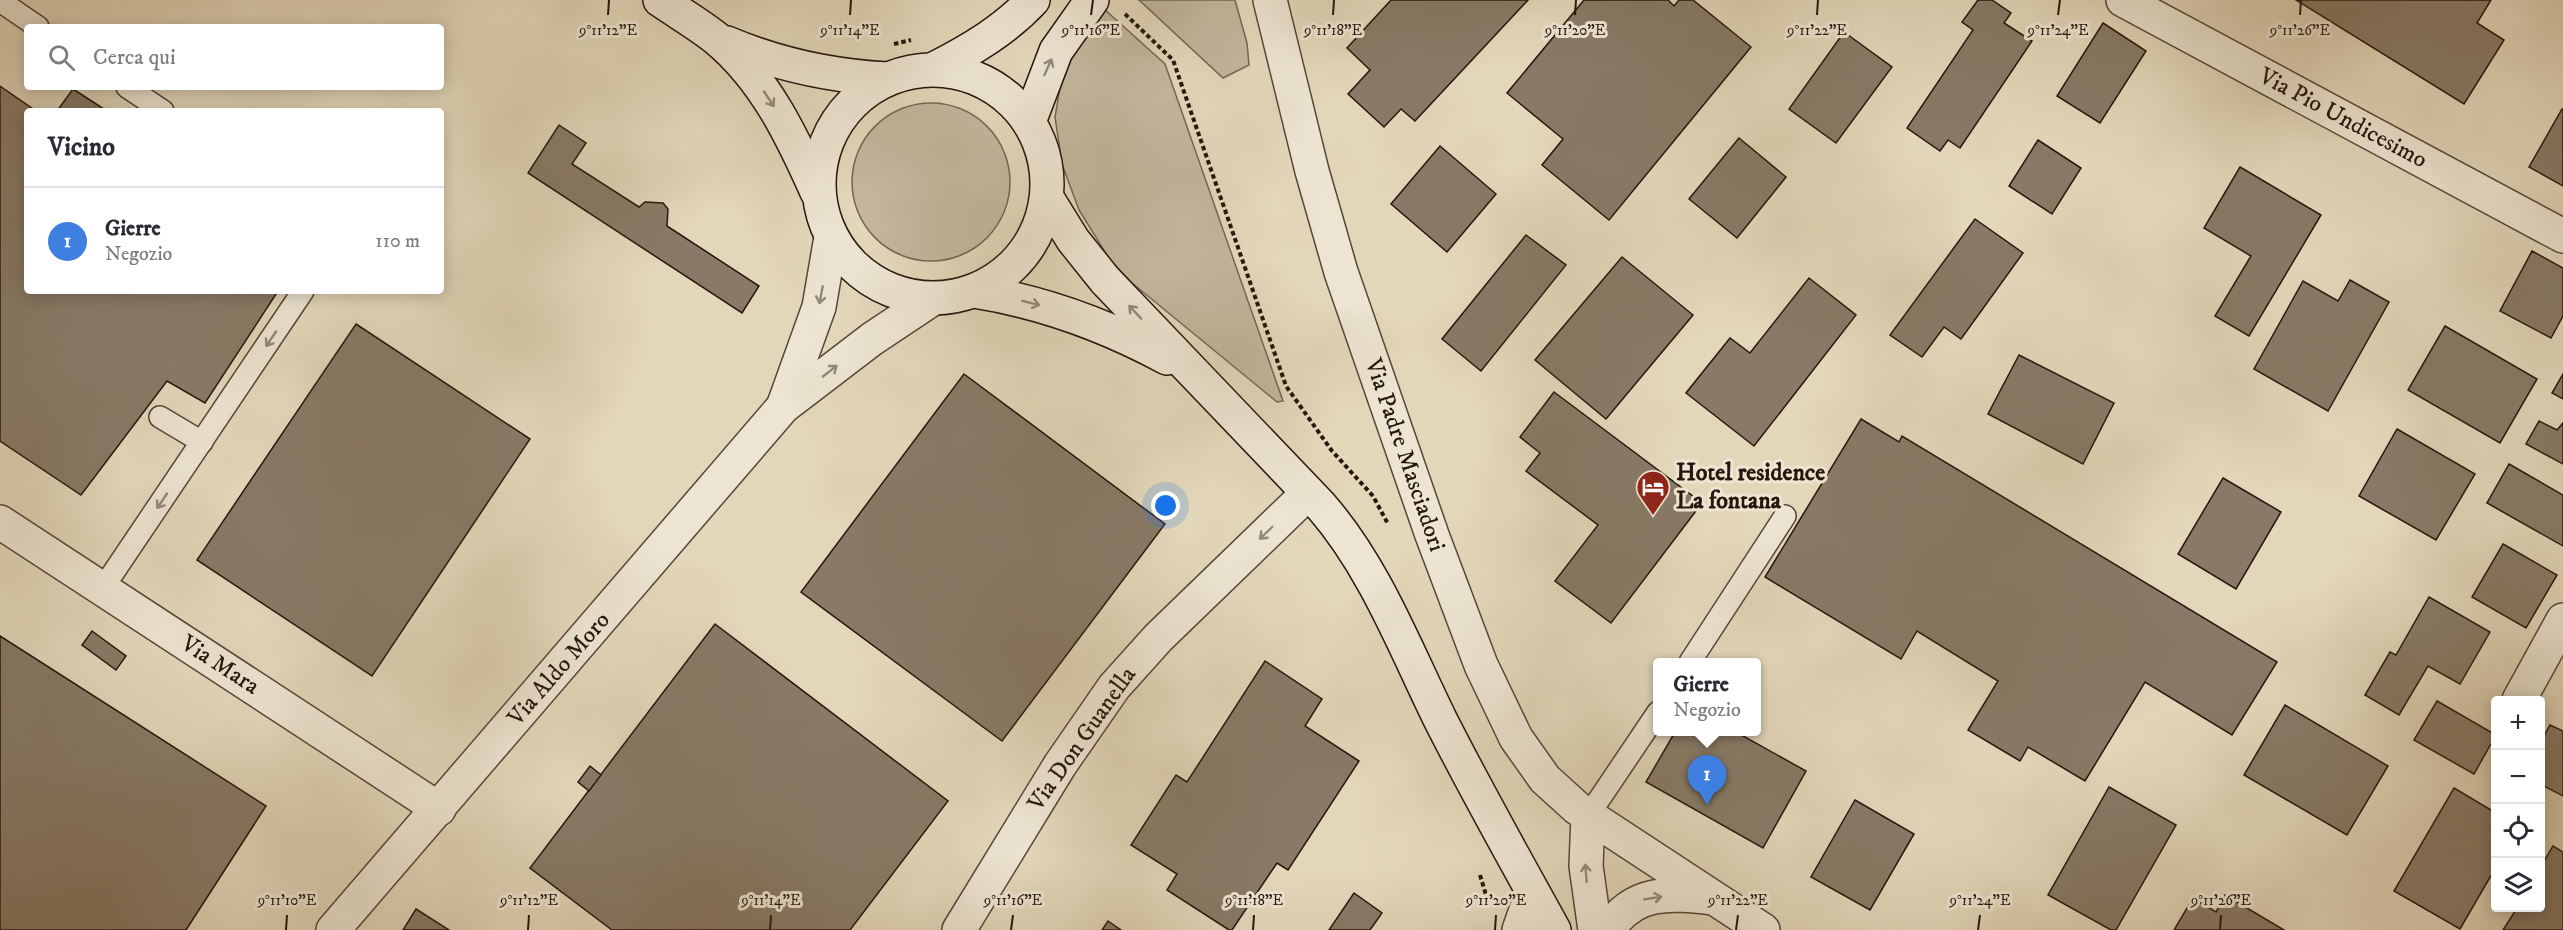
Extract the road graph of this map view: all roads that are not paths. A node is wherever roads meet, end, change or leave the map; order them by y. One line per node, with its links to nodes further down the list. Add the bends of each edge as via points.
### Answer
1 (660, 0): 9 (street)
2 (1034, 0): 10 (street, via 996,33)
3 (1260, 0): 7 (street, Via Padre Masciadori)
4 (2123, 0): 17 (street, Via Pio Undicesimo)
5 (0, 1): 8 (lane)
6 (1106, 4): 14 (street, one-way to 6, via 1056,51)
7 (1273, 14): 36 (street, Via Padre Masciadori, via 1341,272 1481,665 1527,757 1555,790)
8 (34, 24)
9 (717, 39): 11 (street, via 802,69); 15 (street, one-way to 15, via 771,101)
10 (934, 69): 11 (street); 14 (street, via 971,76 1004,94)
11 (887, 79): 15 (street, via 857,98 834,125 820,158)
12 (132, 90): 13 (lane)
13 (158, 108)
14 (1029, 122): 16 (street, via 1045,158)
15 (818, 193): 18 (street)
16 (1047, 198): 19 (street, via 1039,228 1023,255 1001,276); 22 (street, one-way to 16, via 1093,265)
17 (2563, 236)
18 (831, 237): 21 (street, via 849,262 873,282 902,294); 23 (street, Via Aldo Moro, one-way to 23, via 819,307)
19 (974, 291): 21 (street); 22 (street, one-way to 22, via 1029,302 1086,320)
20 (301, 294): 25 (lane, one-way to 25)
21 (932, 299): 23 (street, Via Aldo Moro, one-way to 21, via 864,344)
22 (1190, 370): 26 (street)
23 (783, 407): 35 (street, Via Aldo Moro)
24 (160, 417): 25 (lane)
25 (202, 442): 29 (lane, one-way to 29)
26 (1308, 492): 34 (street, via 1357,555); 40 (street, Via Don Guanella, one-way to 40, via 1114,687 1060,765)
27 (1785, 516): 31 (lane)
28 (0, 522): 29 (street, Via Mara)
29 (103, 588): 35 (street, Via Mara)
30 (2563, 620): 32 (street)
31 (1693, 658)
32 (2521, 696)
33 (1653, 719): 36 (lane)
34 (1469, 777): 38 (street); 41 (street)
35 (439, 809): 39 (street, Via Aldo Moro)
36 (1588, 816): 37 (street, Via Padre Masciadori); 42 (street, one-way to 36, via 1586,866)
37 (1713, 898): 43 (street, one-way to 37, via 1626,908 1643,899 1672,895); 44 (street, Via Padre Masciadori)
38 (1527, 923)
39 (333, 930)
40 (959, 930)
41 (1554, 930)
42 (1595, 930)
43 (1608, 930)
44 (1763, 930)

